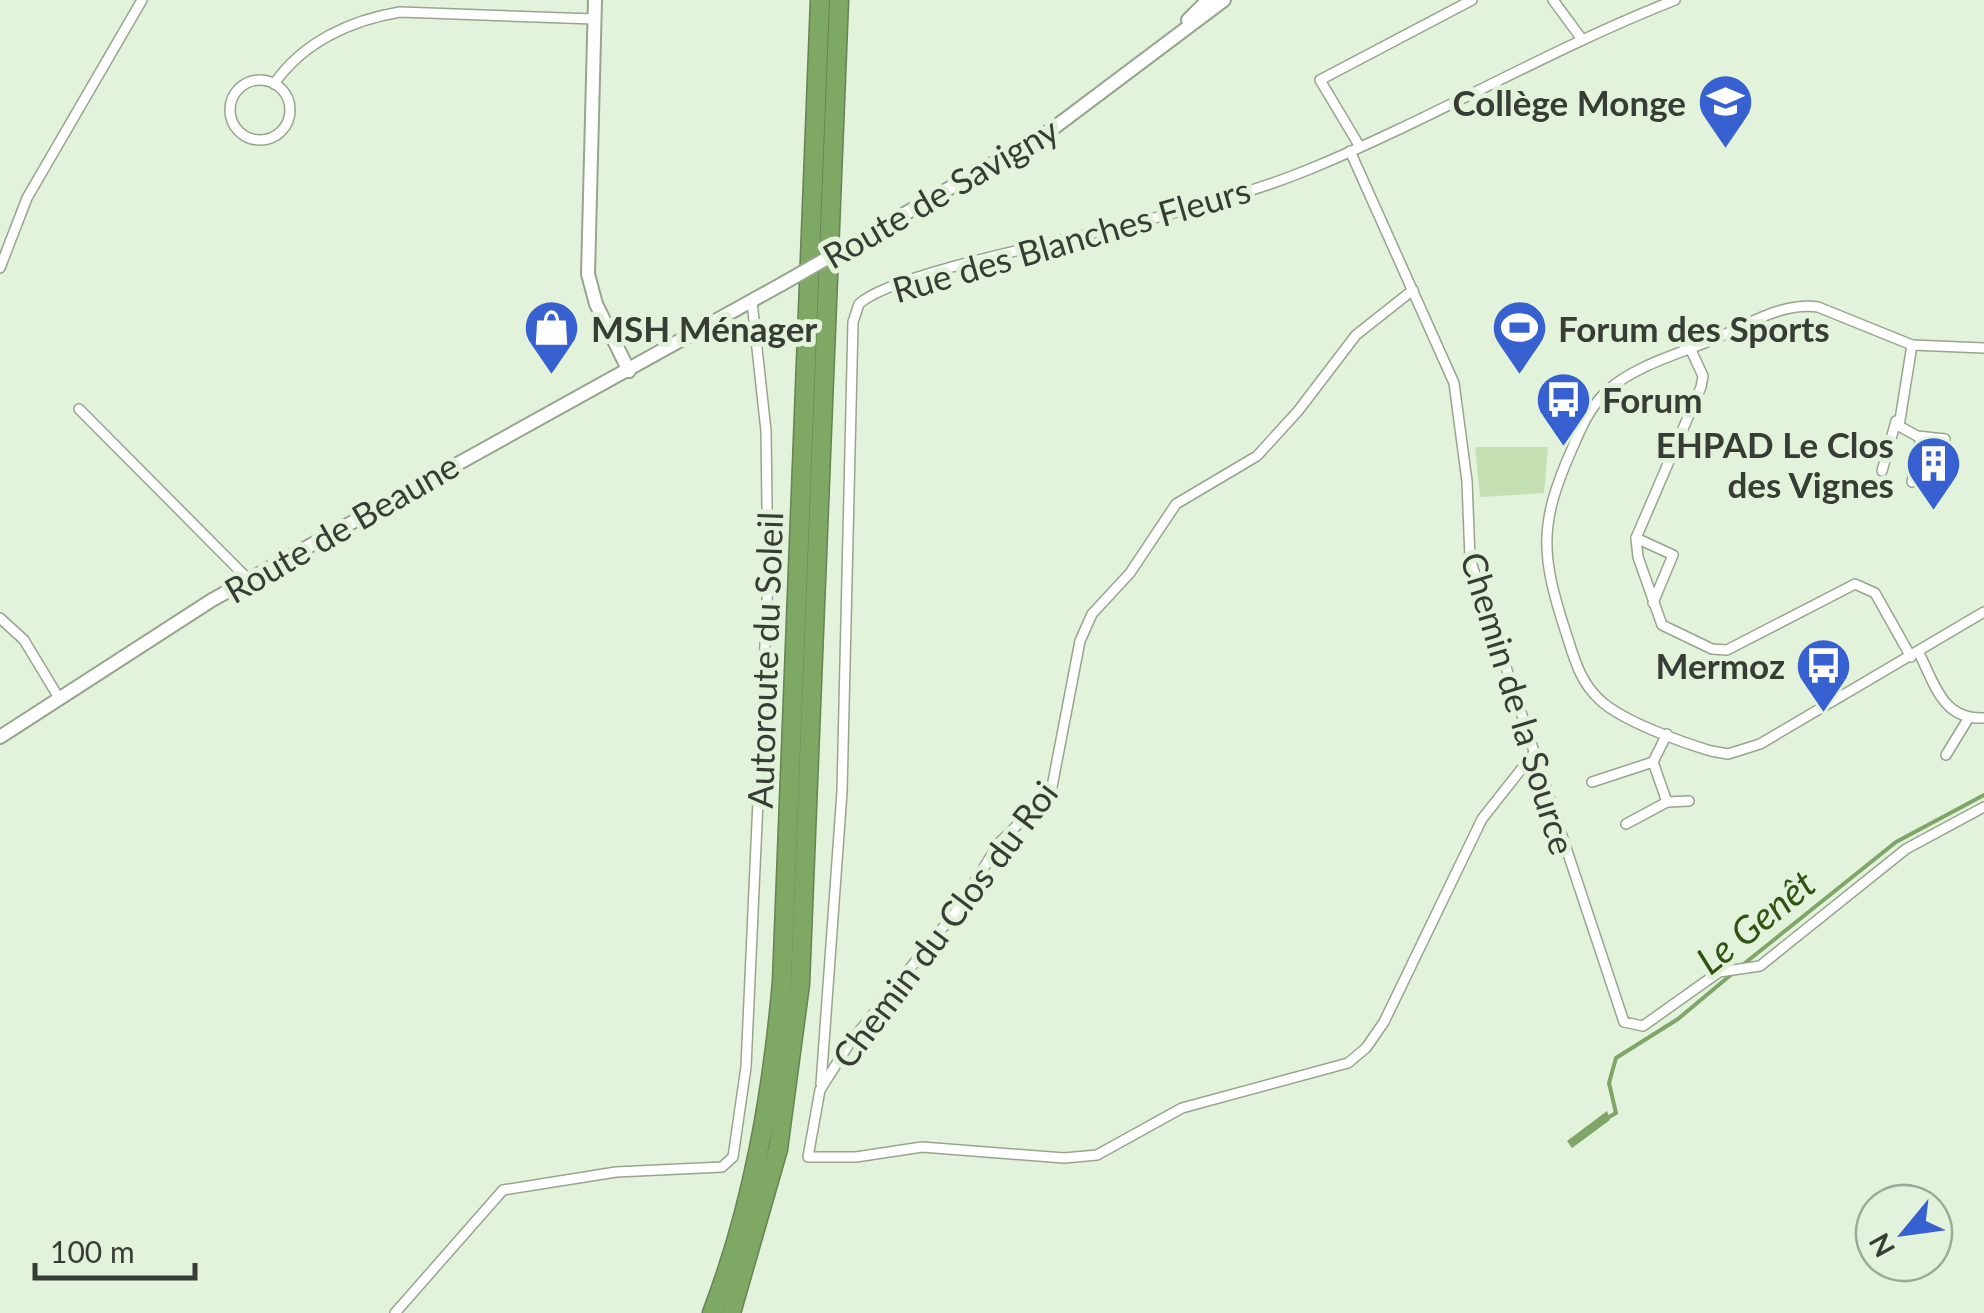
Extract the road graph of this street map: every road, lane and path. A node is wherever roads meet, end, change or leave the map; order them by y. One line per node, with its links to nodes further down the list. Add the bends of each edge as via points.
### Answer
1 (142, 0): 15 (street, via 26,198)
2 (595, 0): 10 (main road)
3 (820, 0): 52 (highway, Autoroute du Soleil, via 782,982 757,1162)
4 (839, 0): 53 (highway, Autoroute du Soleil, via 800,984 778,1148)
5 (1208, 0): 11 (main road, Route de Savigny)
6 (1224, 0): 11 (main road, Route de Savigny)
7 (1472, 0): 14 (street, Chemin de la Source, via 1320,80)
8 (1554, 0): 12 (street)
9 (1675, 0): 12 (street, Rue des Blanches Fleurs)
10 (594, 19): 13 (street, via 374,16 307,49); 22 (main road, via 588,274)
11 (1177, 34): 17 (main road, Route de Savigny, bridge, via 1028,145)
12 (1581, 38): 14 (street, Rue des Blanches Fleurs)
13 (274, 84): 13 (street, via 254,81 236,92 230,113 246,136 267,139 288,121 288,100)
14 (1355, 149): 16 (street, Chemin de la Source); 50 (street, Rue des Blanches Fleurs, via 1288,178 882,291 856,308 841,808)
15 (0, 268)
16 (1413, 290): 42 (street, Chemin de la Source, via 1454,382 1472,516 1470,559); 50 (street, Chemin du Clos du Roi, via 1356,336 1256,456 1176,504 1130,574 1092,614 1080,641 1050,792 1000,842 957,910 875,1008)
17 (752, 302): 18 (main road, Route de Savigny); 51 (street, via 761,364 768,580 746,1067 733,1157 718,1168 616,1172 502,1190)
18 (692, 336): 22 (main road, Route de Beaune)
19 (1912, 345): 20 (street); 21 (street, via 1803,305); 24 (street)
20 (1984, 348)
21 (1692, 350): 29 (street, via 1618,382 1599,400); 31 (street, via 1701,387)
22 (629, 371): 32 (main road, Route de Beaune)
23 (79, 410): 32 (street)
24 (1897, 418): 25 (street); 27 (street)
25 (1922, 437): 26 (street); 28 (street)
26 (1944, 439)
27 (1882, 471)
28 (1912, 482)
29 (1547, 512): 30 (street); 40 (street, via 1547,574 1584,681 1607,706)
30 (1535, 513)
31 (1636, 538): 33 (street); 33 (street, via 1673,555)
32 (248, 580): 37 (main road, Route de Beaune)
33 (1652, 603): 36 (street, via 1669,630 1727,650 1844,586 1864,586 1875,592)
34 (1984, 612): 36 (street)
35 (0, 618): 37 (street, via 24,640)
36 (1915, 655): 39 (street, via 1950,711); 40 (street, via 1744,751 1711,752)
37 (59, 698): 41 (main road, Route de Beaune)
38 (1984, 718): 39 (street)
39 (1968, 719): 43 (street)
40 (1667, 734): 44 (street)
41 (0, 736)
42 (1534, 753): 48 (street, Chemin de la Source, via 1614,1002 1629,1026 1651,1022 1720,972 1760,966 1906,849); 50 (street, Chemin du Clos du Roi, via 1482,820 1384,1022 1348,1063 1182,1108 1097,1155 1064,1158 922,1147 808,1157)
43 (1946, 755)
44 (1653, 762): 45 (street); 47 (street)
45 (1592, 782)
46 (1689, 801): 47 (street)
47 (1667, 802): 49 (street)
48 (1984, 807)
49 (1626, 824)
50 (820, 1090)
51 (395, 1313)
52 (712, 1313)
53 (732, 1313)

